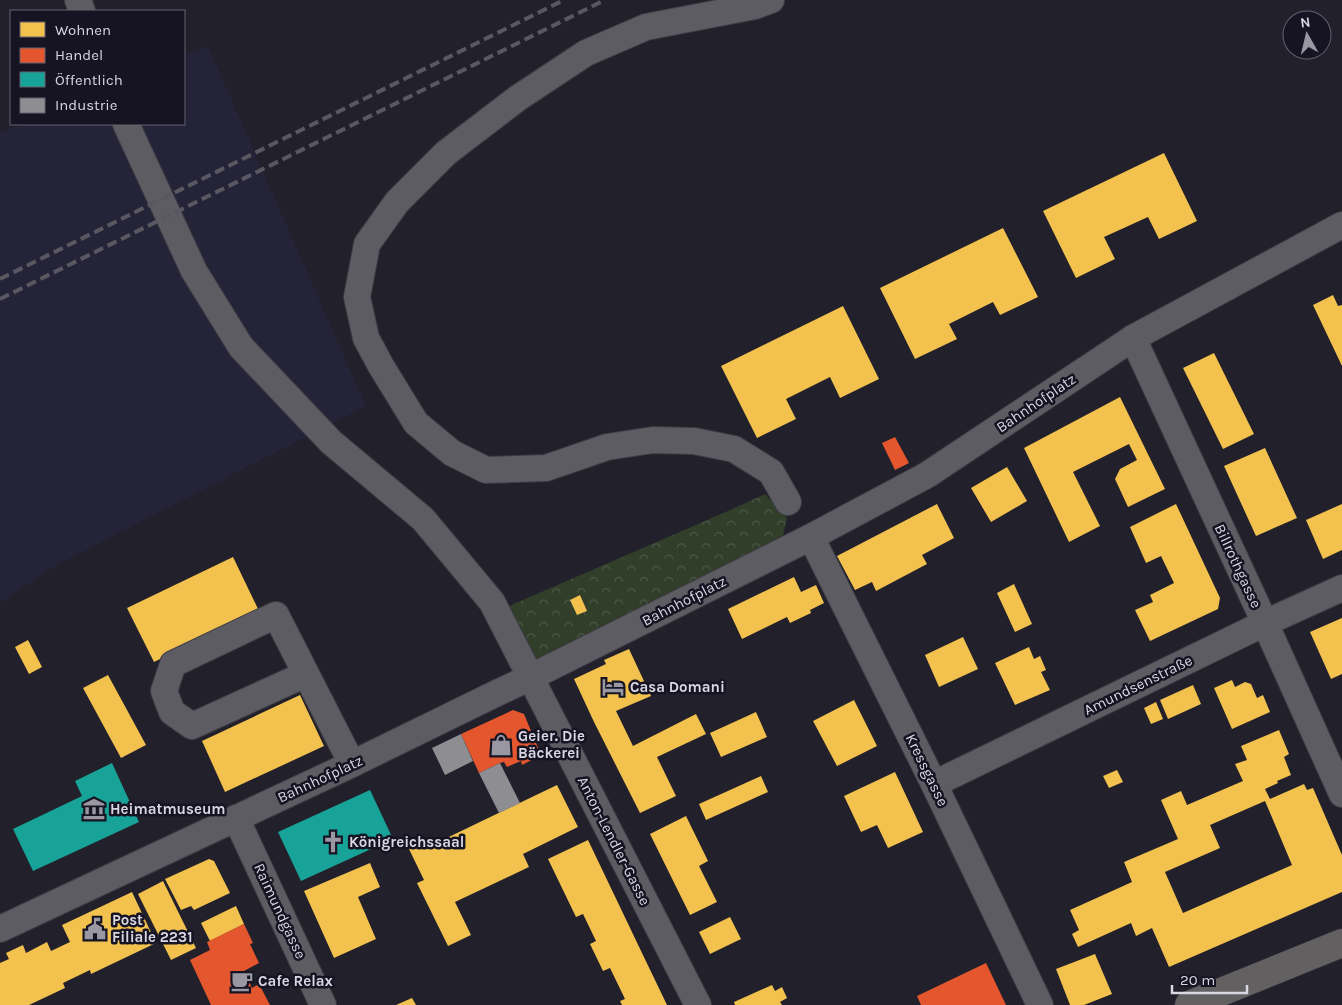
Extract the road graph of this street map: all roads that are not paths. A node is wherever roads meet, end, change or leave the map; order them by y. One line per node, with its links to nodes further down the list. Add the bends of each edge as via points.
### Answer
1 (771, 0): 5 (street, via 646,27 586,53 518,98 446,153 397,202 367,244 357,297 366,338 416,423 452,453 486,470 546,468 607,447 653,440 694,441 734,449 771,472)
2 (126, 125): 10 (street, Anton-Lendler-Gasse, via 194,271 241,347 331,442 423,519 492,602)
3 (1342, 225): 4 (street, Bahnhofplatz)
4 (1133, 338): 6 (street, Bahnhofplatz, via 927,475); 8 (street, Billrothgasse)
5 (788, 502)
6 (811, 537): 10 (street, Bahnhofplatz); 12 (street, Kressgasse)
7 (1342, 588): 8 (street, Amundsenstraße)
8 (1264, 623): 12 (street, Amundsenstraße); 13 (street, Billrothgasse)
9 (306, 674): 9 (street, via 276,615 173,664 164,691 172,712 192,726); 11 (street)
10 (531, 677): 11 (street, Bahnhofplatz); 18 (street, Anton-Lendler-Gasse)
11 (352, 764): 14 (street, Bahnhofplatz)
12 (934, 784): 19 (street, Kressgasse)
13 (1342, 794)
14 (236, 818): 15 (street, Bahnhofplatz); 17 (street, Raimundgasse)
15 (0, 929)
16 (1342, 943): 20 (main road)
17 (323, 1005)
18 (698, 1005)
19 (1040, 1005)
20 (1189, 1005)

